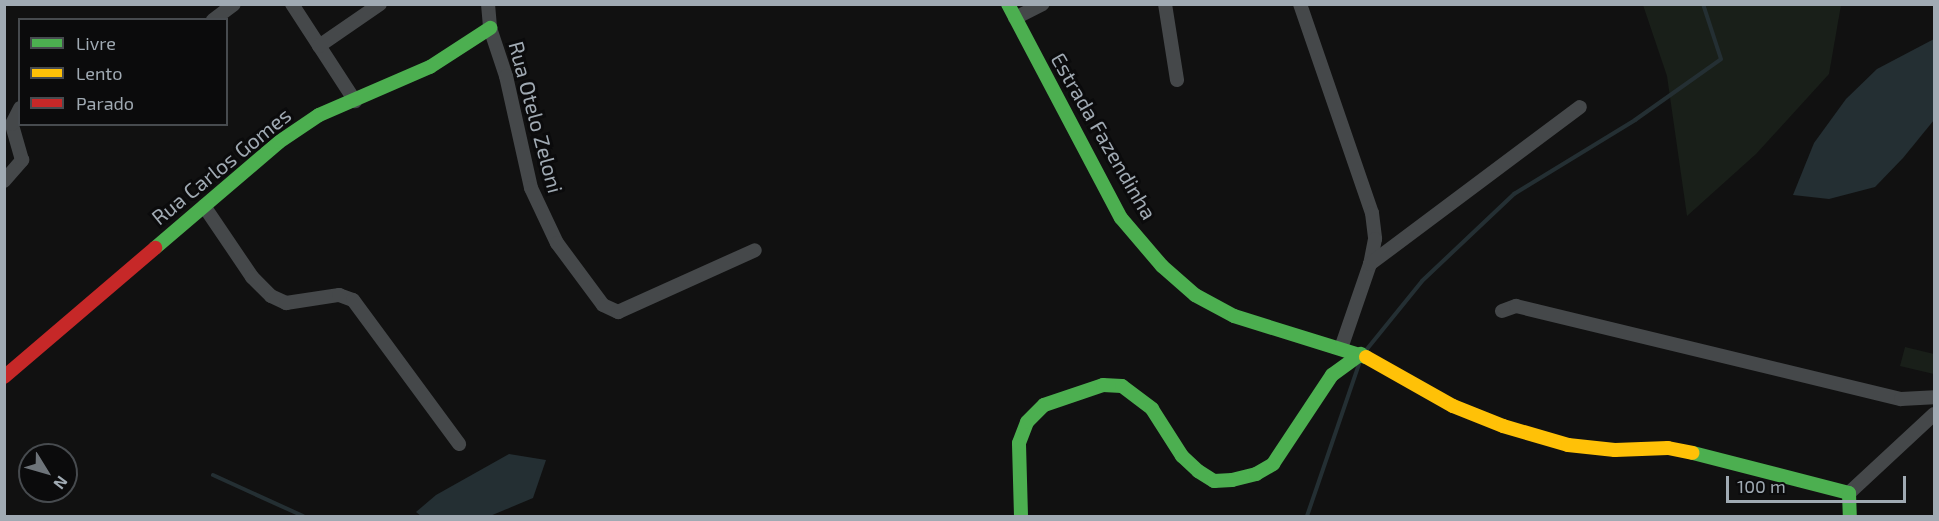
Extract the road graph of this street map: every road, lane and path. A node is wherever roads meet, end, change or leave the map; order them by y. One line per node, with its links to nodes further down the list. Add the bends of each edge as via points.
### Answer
1 (234, 4): 9 (street)
2 (291, 4): 12 (street)
3 (380, 4): 12 (street)
4 (488, 4): 11 (street, Rua Otelo Zeloni)
5 (1008, 4): 10 (street, Estrada Fazendinha)
6 (1043, 4): 10 (street)
7 (1165, 4): 13 (street)
8 (1300, 4): 20 (street, via 1372,213 1375,239)
9 (216, 18)
10 (1014, 18): 22 (street, Estrada Fazendinha, via 1121,218 1162,266 1195,295 1234,316)
11 (490, 28): 14 (street, Rua Carlos Gomes, via 430,67); 19 (street, Rua Otelo Zeloni, via 506,76 531,188 557,243 609,310 618,312)
12 (319, 46): 14 (street)
13 (1177, 80)
14 (355, 101): 18 (street, Rua Carlos Gomes, via 319,115 279,142)
15 (1580, 107): 20 (street)
16 (18, 112): 17 (street, via 12,124 22,159)
17 (4, 181)
18 (204, 206): 24 (street, Rua Carlos Gomes); 27 (street, via 252,278 271,296 286,303 339,295 358,305)
19 (755, 250)
20 (1370, 264): 22 (street)
21 (1502, 311): 25 (street, via 1516,306 1901,399)
22 (1341, 348): 23 (street, Estrada Fazendinha)
23 (1365, 357): 28 (street, Estrada Fazendinha, via 1453,406 1568,445 1615,450 1668,448 1744,463); 29 (street, via 1332,375 1273,464 1256,474 1232,480 1214,480 1198,471 1182,456 1152,409 1122,386 1103,385 1065,395 1044,405 1027,422 1019,442)
24 (4, 377)
25 (1935, 397)
26 (1935, 414): 28 (street)
27 (459, 444)
28 (1849, 493): 30 (street)
29 (1021, 516)
30 (1850, 516)

